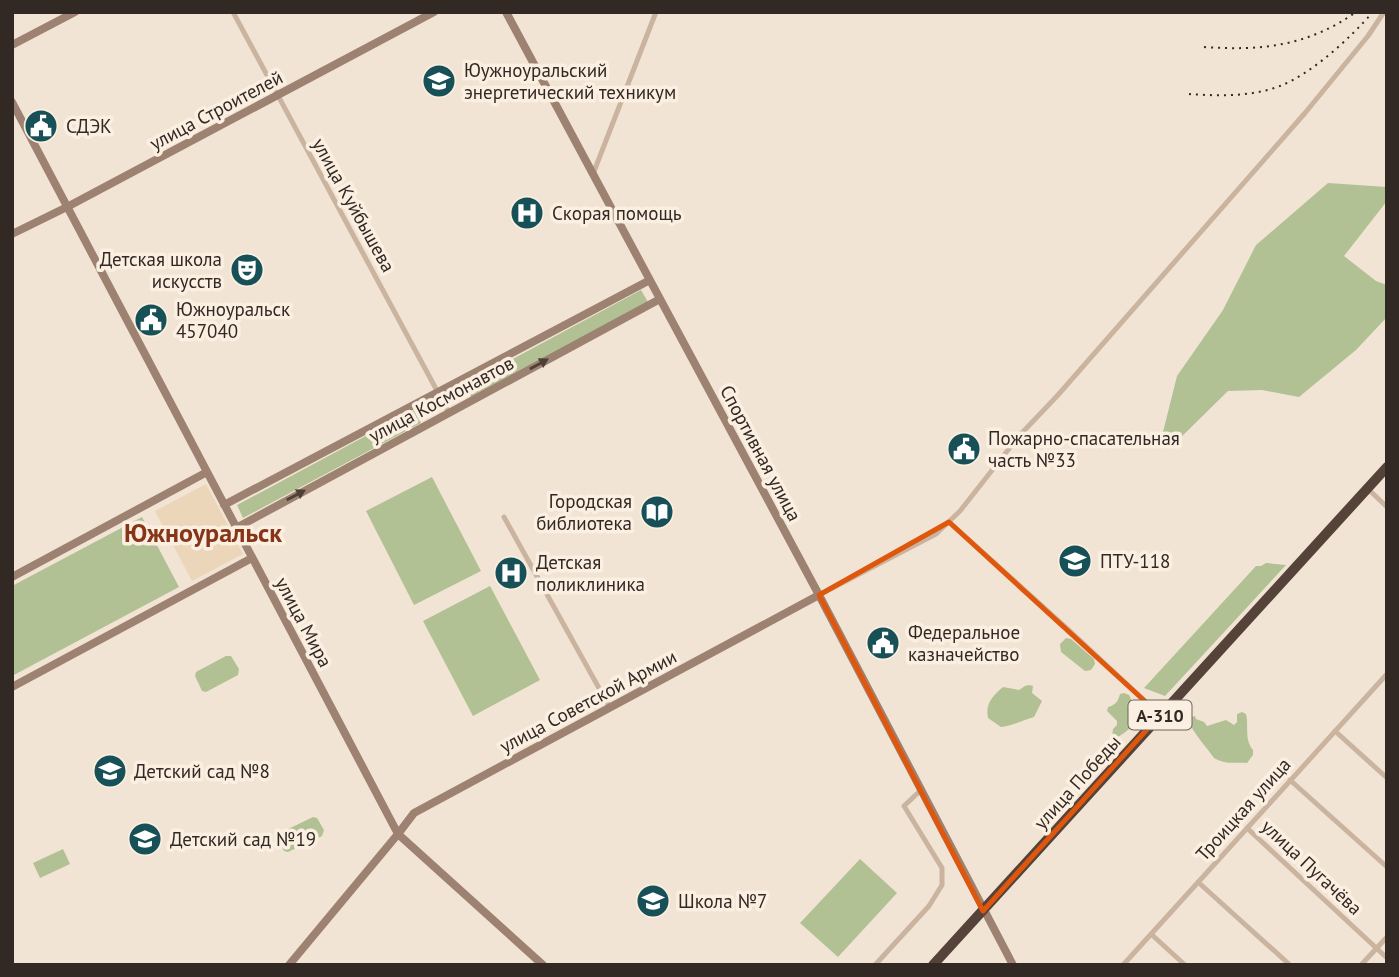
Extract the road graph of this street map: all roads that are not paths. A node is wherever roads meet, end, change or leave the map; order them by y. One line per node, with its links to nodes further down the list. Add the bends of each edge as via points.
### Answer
1 (75, 12): 7 (street)
2 (233, 12): 8 (street, улица Куйбышева)
3 (433, 12): 8 (street, улица Строителей)
4 (506, 12): 10 (street, Спортивная улица)
5 (656, 12): 10 (street)
6 (1384, 12): 23 (street, улица Советской Армии, via 1305,113 1019,436)
7 (12, 46)
8 (277, 96): 11 (street, улица Строителей); 15 (street, улица Куйбышева)
9 (12, 102): 11 (street, улица Мира)
10 (593, 174): 13 (street, Спортивная улица)
11 (67, 207): 12 (street, улица Строителей); 18 (street, улица Мира)
12 (12, 234)
13 (650, 280): 14 (street, Спортивная улица); 15 (street, улица Космонавтов)
14 (660, 299): 16 (street, улица Космонавтов, one-way to 14); 27 (street, Спортивная улица)
15 (438, 392): 16 (street, улица Куйбышева); 20 (street, улица Космонавтов)
16 (449, 413): 24 (street, улица Космонавтов, one-way to 16)
17 (1387, 467): 19 (highway, улица Победы / А-310)
18 (207, 472): 20 (street, улица Мира); 26 (street)
19 (1367, 488): 21 (street); 33 (highway, улица Победы / А-310)
20 (224, 505): 24 (street, улица Мира)
21 (1387, 507)
22 (504, 517): 32 (street)
23 (949, 523): 27 (street, улица Советской Армии, via 923,542); 33 (street)
24 (236, 527): 25 (street, улица Мира)
25 (252, 558): 30 (street); 39 (street, улица Мира)
26 (12, 577)
27 (819, 595): 32 (street, улица Советской Армии); 37 (street, Спортивная улица)
28 (1387, 674): 29 (street, Троицкая улица)
29 (1379, 682): 31 (street); 34 (street, Троицкая улица)
30 (12, 687)
31 (1387, 688)
32 (610, 708): 39 (street, улица Советской Армии, via 414,813)
33 (1160, 715): 42 (highway, улица Победы / А-310)
34 (1335, 731): 35 (street); 36 (street, Троицкая улица)
35 (1387, 778)
36 (1290, 780): 38 (street, Троицкая улица); 40 (street)
37 (921, 790): 42 (street, Спортивная улица); 49 (street, via 904,806 943,868 942,885 929,906)
38 (1247, 828): 41 (street, Троицкая улица); 45 (street, улица Пугачёва)
39 (398, 834): 47 (street, улица Советской Армии); 48 (street, улица Мира)
40 (1387, 867)
41 (1198, 882): 43 (street, Троицкая улица); 54 (street)
42 (983, 911): 50 (highway, улица Победы / А-310); 51 (street, Спортивная улица)
43 (1151, 934): 52 (street, Троицкая улица); 53 (street)
44 (1387, 937): 45 (street)
45 (1376, 948): 46 (street, улица Пугачёва); 55 (street)
46 (1387, 958)
47 (289, 965)
48 (544, 965)
49 (875, 965)
50 (933, 965)
51 (1013, 965)
52 (1123, 965)
53 (1185, 965)
54 (1290, 965)
55 (1361, 965)

